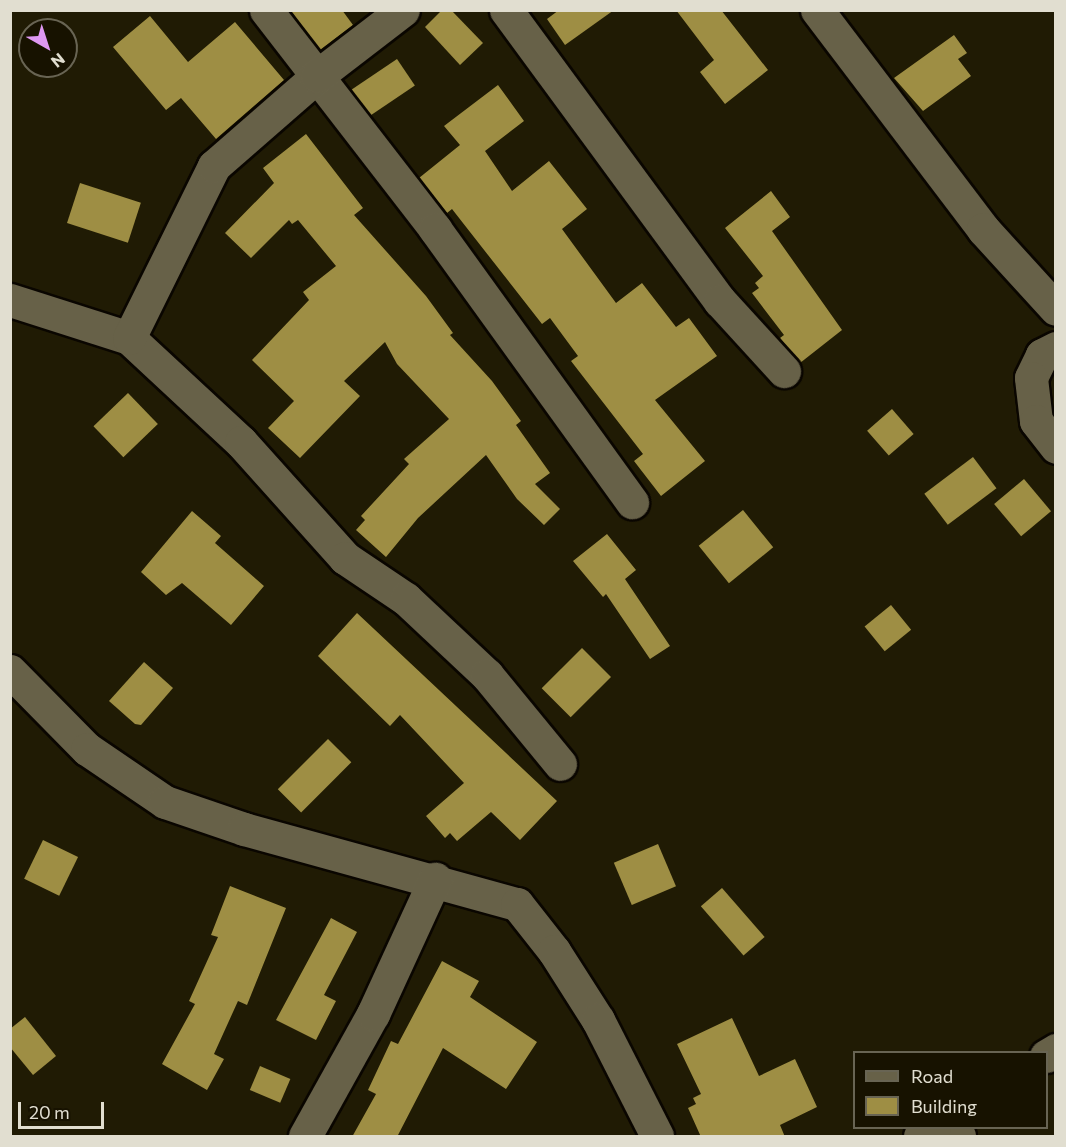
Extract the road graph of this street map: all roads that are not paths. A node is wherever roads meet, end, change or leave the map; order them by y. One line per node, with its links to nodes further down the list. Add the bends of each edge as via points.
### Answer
1 (266, 10): 5 (street)
2 (403, 10): 5 (street)
3 (506, 10): 10 (street, via 720,301)
4 (817, 10): 7 (street, via 983,229)
5 (317, 76): 8 (street, via 214,166); 12 (street, via 435,229)
6 (10, 300): 8 (street)
7 (1056, 309)
8 (129, 338): 14 (street, via 242,442 345,558 406,599 487,675)
9 (1056, 348): 11 (street, via 1042,355 1031,378 1036,421)
10 (784, 371)
11 (1056, 447)
12 (632, 502)
13 (10, 671): 15 (street, via 87,749 165,802 244,829)
14 (560, 764)
15 (435, 879): 16 (street, via 373,1014); 17 (street, via 517,904 554,951 598,1020)
16 (305, 1137)
17 (657, 1137)

